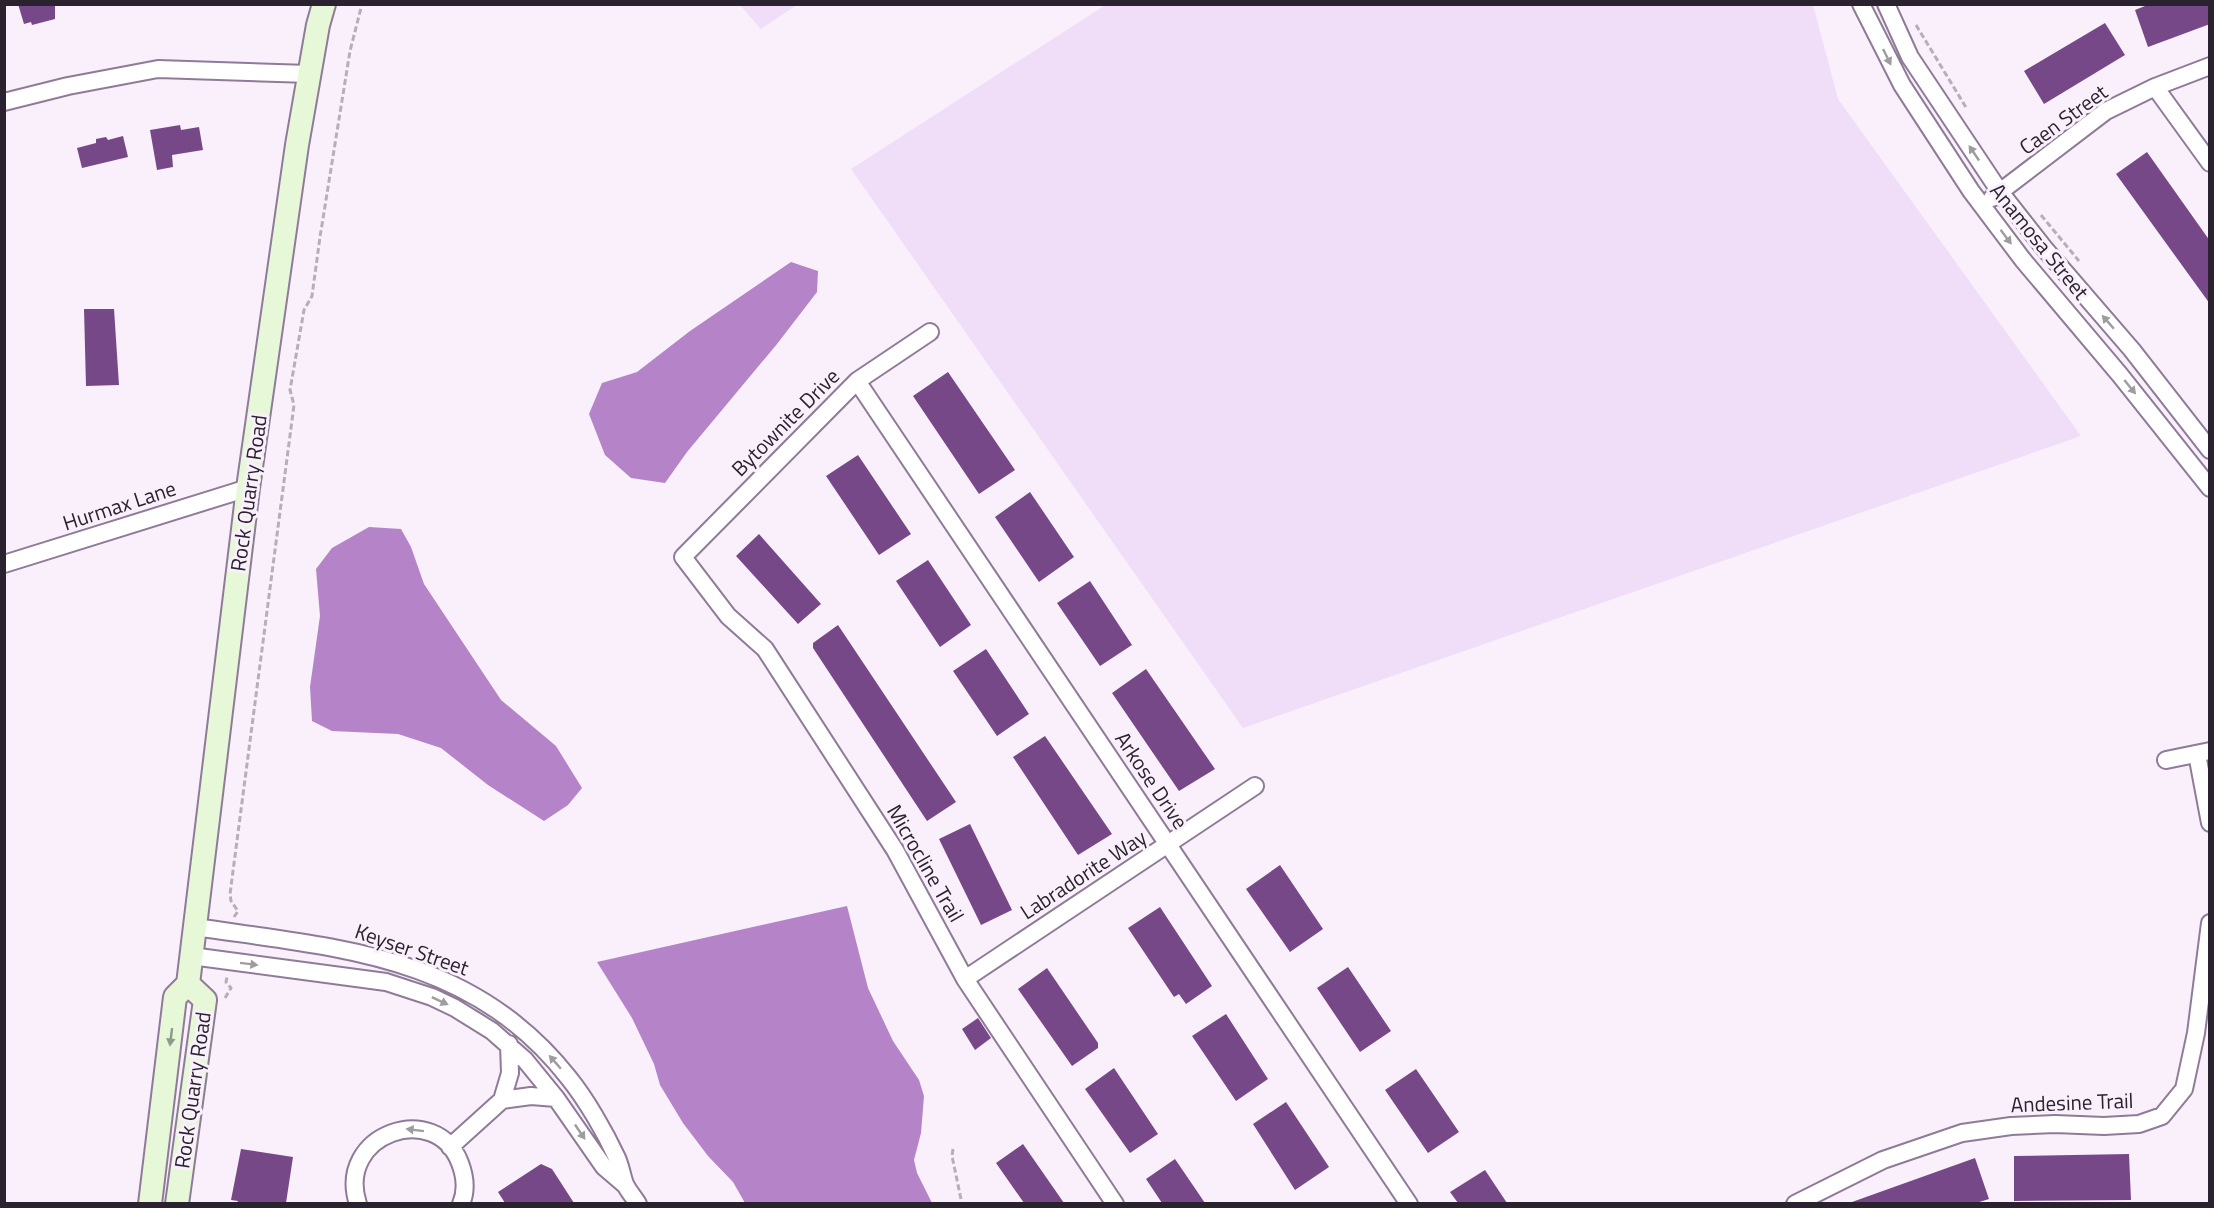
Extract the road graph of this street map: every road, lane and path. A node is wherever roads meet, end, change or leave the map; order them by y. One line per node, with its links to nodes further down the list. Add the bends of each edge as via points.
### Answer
1 (324, 4): 7 (main road, Rock Quarry Road)
2 (362, 4): 26 (path, via 350,51 312,296 304,310 290,390 294,405 230,894)
3 (1861, 4): 13 (street, Anamosa Street, one-way to 13, via 1902,85)
4 (1886, 4): 12 (street, Anamosa Street, one-way to 4, via 1910,57)
5 (1914, 22): 10 (path)
6 (2210, 66): 8 (street, Caen Street)
7 (309, 74): 9 (street, via 158,69); 17 (main road, Rock Quarry Road)
8 (2155, 87): 11 (street); 12 (street, Caen Street, via 2106,111)
9 (4, 102)
10 (1967, 109)
11 (2210, 163)
12 (2000, 192): 13 (street, Caen Street); 16 (street, Anamosa Street, one-way to 12)
13 (1982, 206): 18 (street, Anamosa Street, one-way to 18)
14 (930, 332): 15 (street, Bytownite Drive)
15 (857, 381): 19 (street, Bytownite Drive); 25 (street, Arkose Drive)
16 (2210, 450)
17 (248, 488): 20 (street, Hurmax Lane); 28 (main road, Rock Quarry Road)
18 (2210, 488)
19 (683, 557): 30 (street, Microcline Trail, via 728,616 765,649 896,850)
20 (4, 564)
21 (2204, 753): 22 (street); 24 (street)
22 (2166, 760)
23 (1255, 786): 25 (street, Labradorite Way)
24 (2210, 823)
25 (1168, 845): 30 (street, Labradorite Way); 46 (street, Arkose Drive)
26 (238, 912)
27 (2210, 923): 38 (street, Andesine Trail, via 2196,1033 2184,1089 2162,1116 2139,1124 2044,1124 1962,1133 1883,1160)
28 (195, 927): 29 (main road, Rock Quarry Road); 37 (street, Keyser Street, one-way to 28, via 617,1159 568,1077 517,1024 480,998 436,977 352,950)
29 (191, 956): 31 (main road, Rock Quarry Road); 32 (street, Keyser Street, one-way to 32, via 398,986 455,1008)
30 (965, 979): 45 (street, Microcline Trail)
31 (188, 984): 39 (main road, Rock Quarry Road, one-way to 39, via 175,997); 40 (main road, Rock Quarry Road, via 205,1000)
32 (509, 1044): 33 (street, Keyser Street); 34 (street, via 510,1073)
33 (556, 1098): 34 (street); 37 (street, Keyser Street, one-way to 37, via 604,1167)
34 (502, 1100): 35 (street)
35 (450, 1147): 41 (street, one-way to 41, via 438,1137 407,1129 378,1139 358,1163 354,1178); 42 (street, via 463,1172)
36 (952, 1149): 44 (path)
37 (626, 1185): 43 (street, Keyser Street)
38 (1820, 1198): 47 (street, Andesine Trail)
39 (150, 1203)
40 (177, 1203)
41 (358, 1203)
42 (461, 1203)
43 (638, 1203)
44 (962, 1203)
45 (1115, 1203)
46 (1408, 1203)
47 (1795, 1203)

